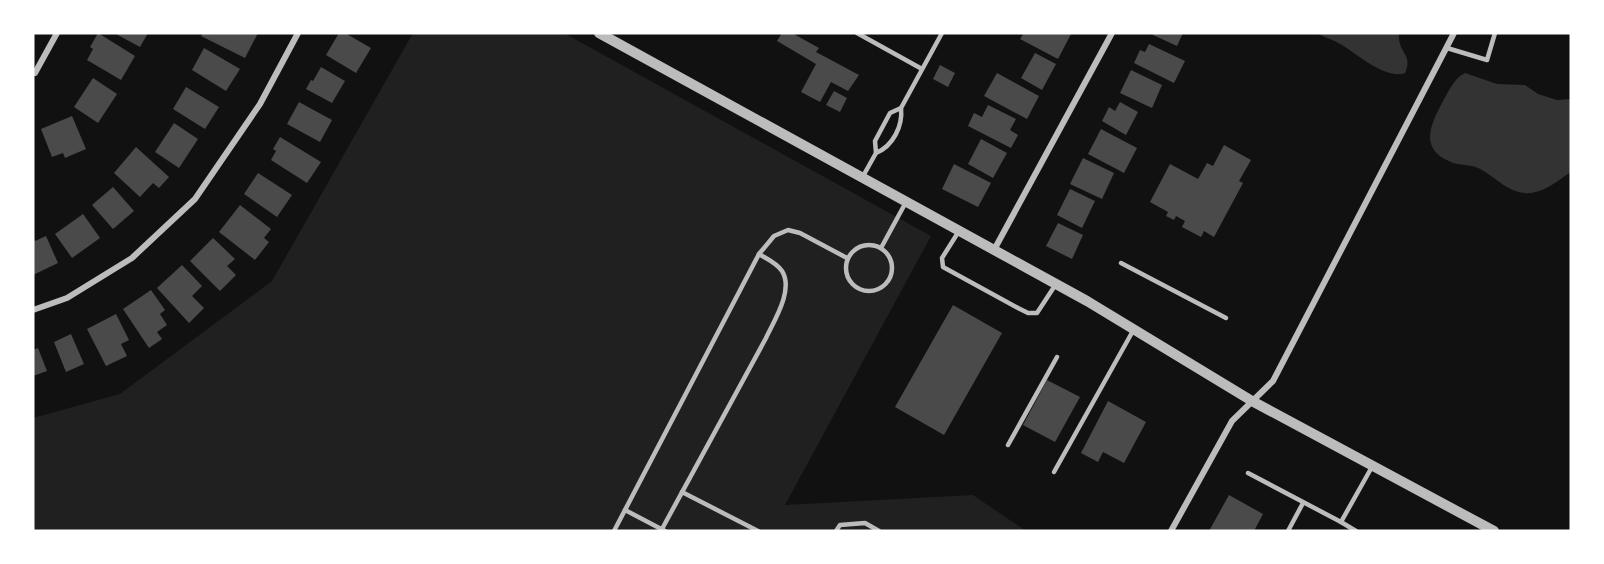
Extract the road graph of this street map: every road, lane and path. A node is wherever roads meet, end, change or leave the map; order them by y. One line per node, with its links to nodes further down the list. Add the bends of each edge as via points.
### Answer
1 (57, 33): 11 (street)
2 (298, 33): 23 (street, via 260,104 195,199 132,258 67,298)
3 (599, 33): 14 (street)
4 (857, 33): 10 (lane)
5 (942, 33): 10 (lane)
6 (1112, 33): 18 (street)
7 (1454, 33): 9 (street)
8 (1496, 33): 9 (lane, via 1487,60)
9 (1447, 48): 27 (street, via 1273,381)
10 (922, 69): 12 (lane)
11 (34, 73)
12 (901, 108): 13 (lane, via 890,113 875,141); 13 (lane, via 902,120 888,148)
13 (876, 153): 14 (lane)
14 (862, 178): 15 (street)
15 (906, 202): 16 (street); 17 (lane)
16 (959, 231): 18 (street); 22 (lane, via 942,258 944,267 981,288 1028,313 1037,313)
17 (880, 248): 20 (lane, via 866,244); 20 (lane, via 891,259 891,275 875,291 860,290 848,280)
18 (994, 250): 22 (street)
19 (759, 254): 20 (lane, via 774,236 788,230 800,232); 32 (lane, via 784,273 786,286 780,307); 34 (lane)
20 (847, 258)
21 (1121, 263): 24 (lane)
22 (1056, 284): 25 (street)
23 (33, 310)
24 (1226, 318)
25 (1134, 329): 27 (street); 30 (lane)
26 (1057, 357): 28 (lane)
27 (1252, 400): 29 (street); 41 (street, via 1232,420)
28 (1008, 445)
29 (1373, 465): 35 (lane); 44 (street)
30 (1054, 472)
31 (1248, 473): 33 (lane)
32 (682, 492): 36 (lane); 38 (lane)
33 (1303, 503): 35 (lane); 42 (lane)
34 (625, 510): 36 (lane); 37 (lane)
35 (1341, 522): 43 (lane)
36 (663, 530)
37 (614, 531)
38 (758, 531)
39 (836, 531): 40 (lane, via 840,525 865,523)
40 (879, 531)
41 (1171, 531)
42 (1288, 531)
43 (1356, 531)
44 (1494, 531)

